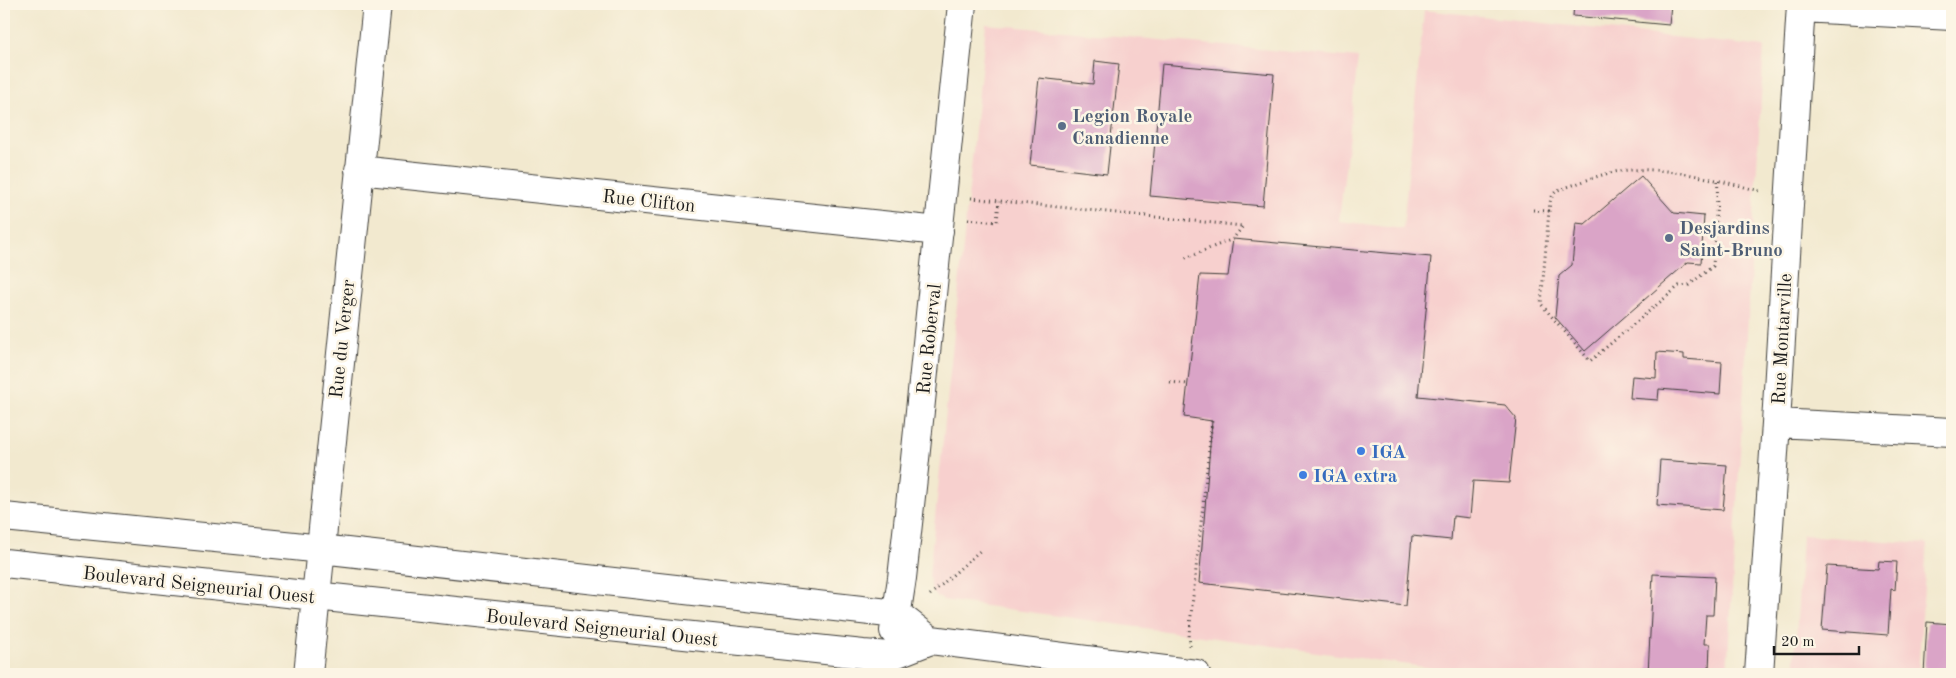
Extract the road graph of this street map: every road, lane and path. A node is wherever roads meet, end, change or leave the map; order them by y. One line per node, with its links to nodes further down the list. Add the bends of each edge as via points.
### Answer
1 (376, 4): 5 (street, Rue du Verger)
2 (962, 4): 12 (street, Rue Roberval)
3 (1801, 6): 4 (street); 17 (street, Rue Montarville)
4 (1952, 16)
5 (359, 170): 12 (street, Rue Clifton); 20 (street, Rue du Verger)
6 (1718, 181): 7 (path); 11 (path, via 1660,172 1617,171 1558,190 1551,197); 11 (path, via 1713,266 1689,286 1679,286 1590,361 1541,304)
7 (1760, 191)
8 (965, 198): 9 (path)
9 (999, 201): 12 (path, via 997,222); 13 (path, via 1243,226 1233,239)
10 (1533, 210): 11 (path)
11 (1549, 211)
12 (951, 225): 25 (street, Rue Roberval, via 914,469)
13 (1183, 259)
14 (1170, 382): 15 (path)
15 (1188, 384)
16 (1212, 421): 26 (path)
17 (1776, 423): 18 (street); 31 (street, Rue Montarville)
18 (1952, 432)
19 (4, 517): 20 (street)
20 (320, 549): 24 (street, Rue du Verger); 25 (street)
21 (982, 549): 23 (path)
22 (4, 563): 24 (street, Boulevard Seigneurial Ouest)
23 (930, 595)
24 (316, 597): 28 (street, Boulevard Seigneurial Ouest); 29 (street, Rue du Verger)
25 (897, 614): 27 (street); 28 (street, Rue Roberval)
26 (1189, 634)
27 (929, 640): 28 (street, Boulevard Seigneurial Ouest); 30 (street, Boulevard Seigneurial Ouest)
28 (889, 665)
29 (308, 674)
30 (1196, 674)
31 (1759, 674)

